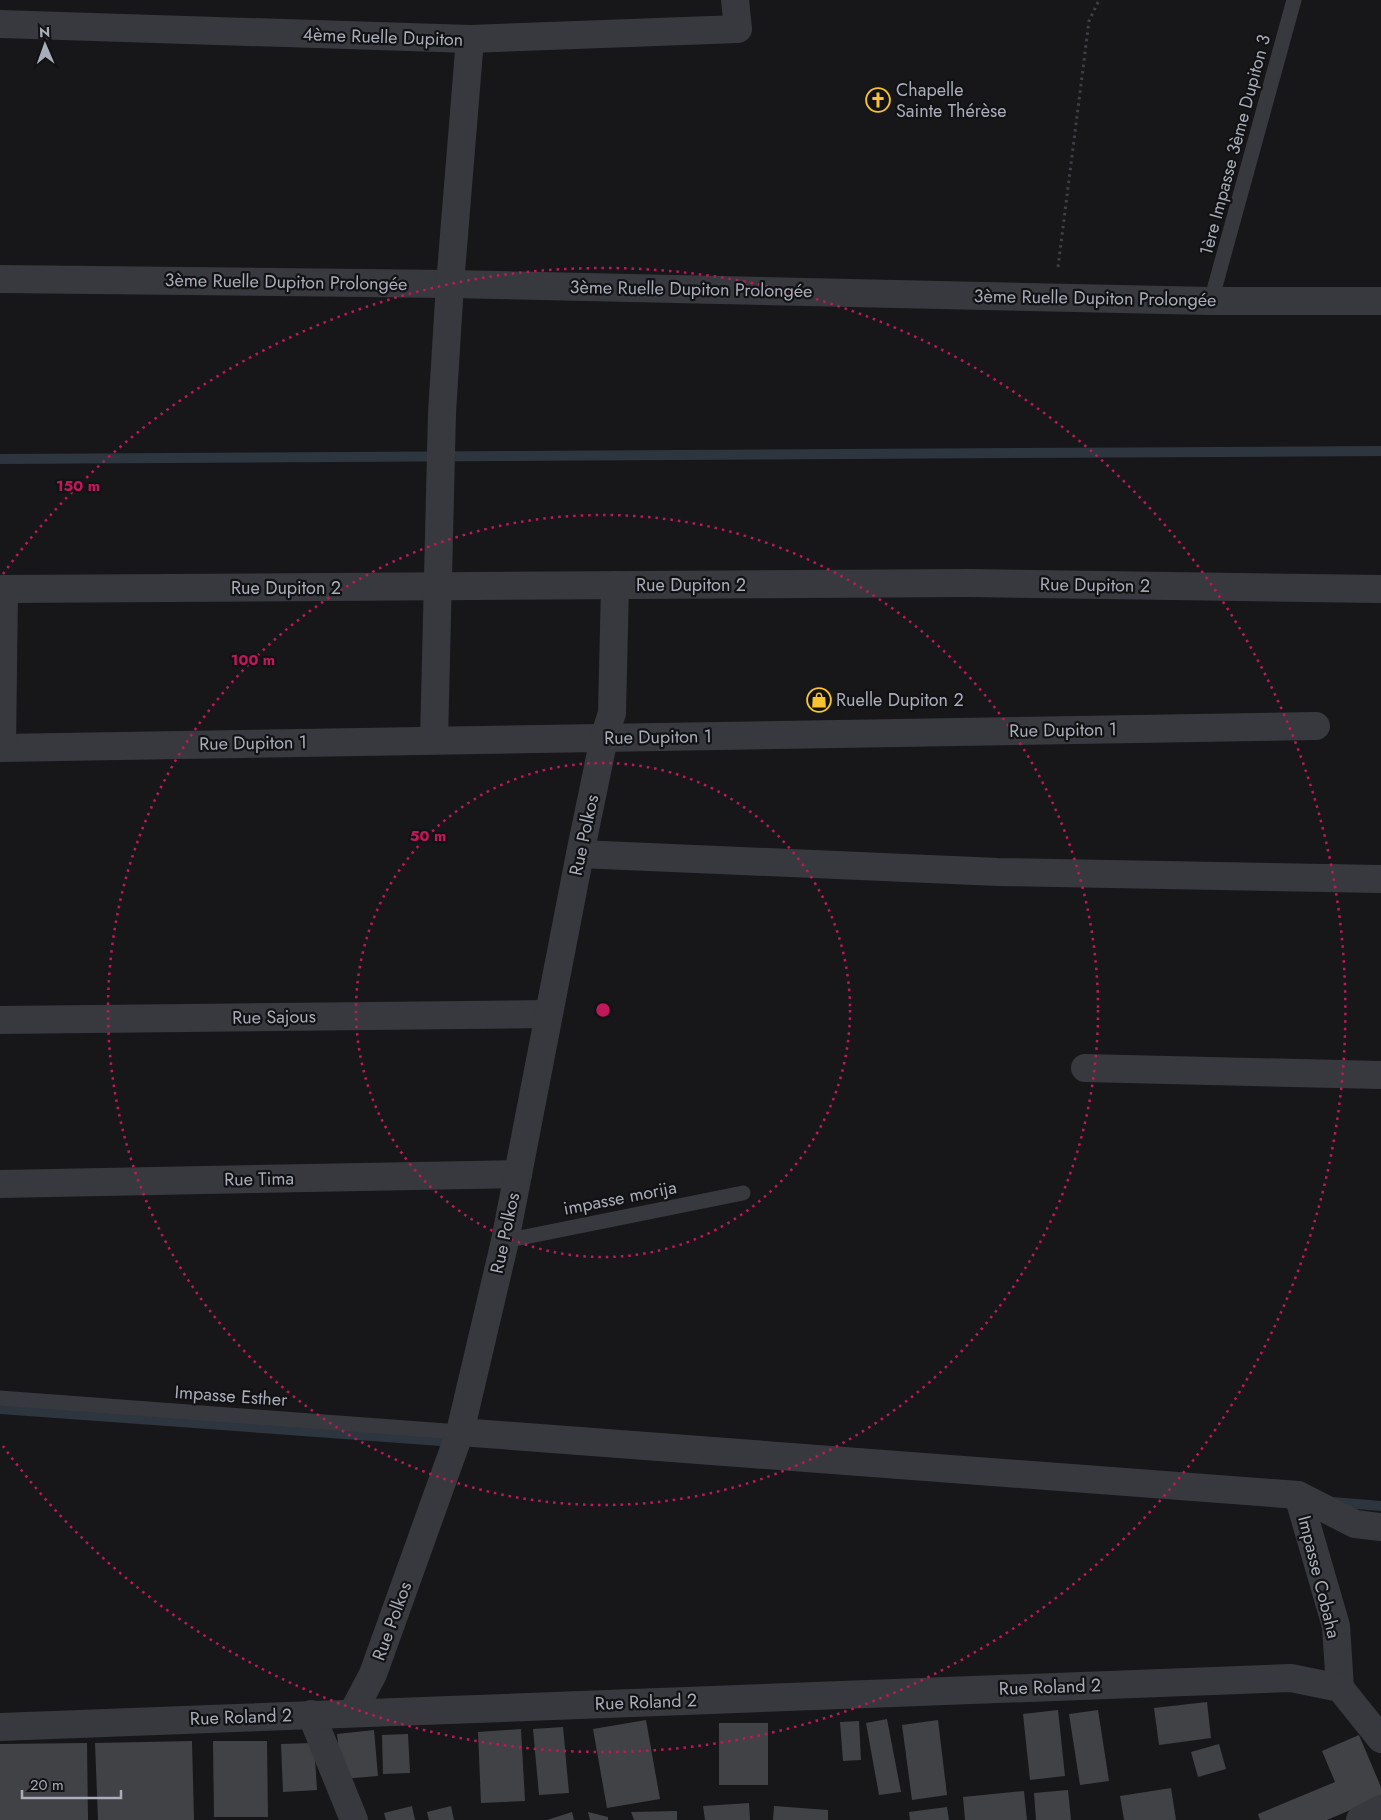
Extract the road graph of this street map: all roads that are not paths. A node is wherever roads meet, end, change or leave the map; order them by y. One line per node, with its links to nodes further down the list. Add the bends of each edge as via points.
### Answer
1 (735, 0): 4 (street, 4ème Ruelle Dupiton, via 738,29)
2 (1294, 0): 7 (lane, 1ère Impasse 3ème Dupiton 3)
3 (0, 24): 4 (street, 4ème Ruelle Dupiton)
4 (470, 40): 6 (street)
5 (0, 279): 6 (street, 3ème Ruelle Dupiton Prolongée)
6 (450, 284): 7 (street, 3ème Ruelle Dupiton Prolongée); 10 (street)
7 (1211, 301): 8 (street, 3ème Ruelle Dupiton Prolongée)
8 (1381, 301)
9 (614, 585): 10 (street, Rue Dupiton 2); 12 (street, Rue Dupiton 2, via 969,584); 14 (street, Rue Polkos, via 612,713)
10 (437, 587): 11 (street, Rue Dupiton 2); 15 (street)
11 (2, 589): 16 (street)
12 (1381, 589)
13 (1316, 726): 14 (street, Rue Dupiton 1)
14 (604, 738): 15 (street, Rue Dupiton 1); 17 (street, Rue Polkos)
15 (434, 740): 16 (street, Rue Dupiton 1)
16 (1, 748)
17 (580, 854): 18 (street, via 998,872); 19 (street, Rue Polkos)
18 (1381, 879)
19 (548, 1014): 20 (street, Rue Sajous); 23 (street, Rue Polkos)
20 (0, 1020)
21 (1085, 1068): 22 (street)
22 (1381, 1074)
23 (518, 1174): 24 (street, Rue Tima); 26 (street, Rue Polkos)
24 (0, 1184)
25 (743, 1193): 26 (lane, impasse morija)
26 (505, 1240): 28 (street, Rue Polkos)
27 (0, 1398): 28 (lane, Impasse Esther)
28 (457, 1440): 29 (street); 32 (street, Rue Polkos, via 373,1674)
29 (1298, 1495): 30 (street, via 1354,1524); 31 (street, Impasse Cobaha, via 1336,1626)
30 (1381, 1527)
31 (1340, 1688): 32 (street, Rue Roland 2, via 1291,1678); 35 (street)
32 (353, 1712): 33 (street, Rue Roland 2)
33 (311, 1714): 34 (street, Rue Roland 2); 37 (street)
34 (0, 1726)
35 (1381, 1740)
36 (1381, 1809): 38 (street)
37 (354, 1820)
38 (1360, 1820)

